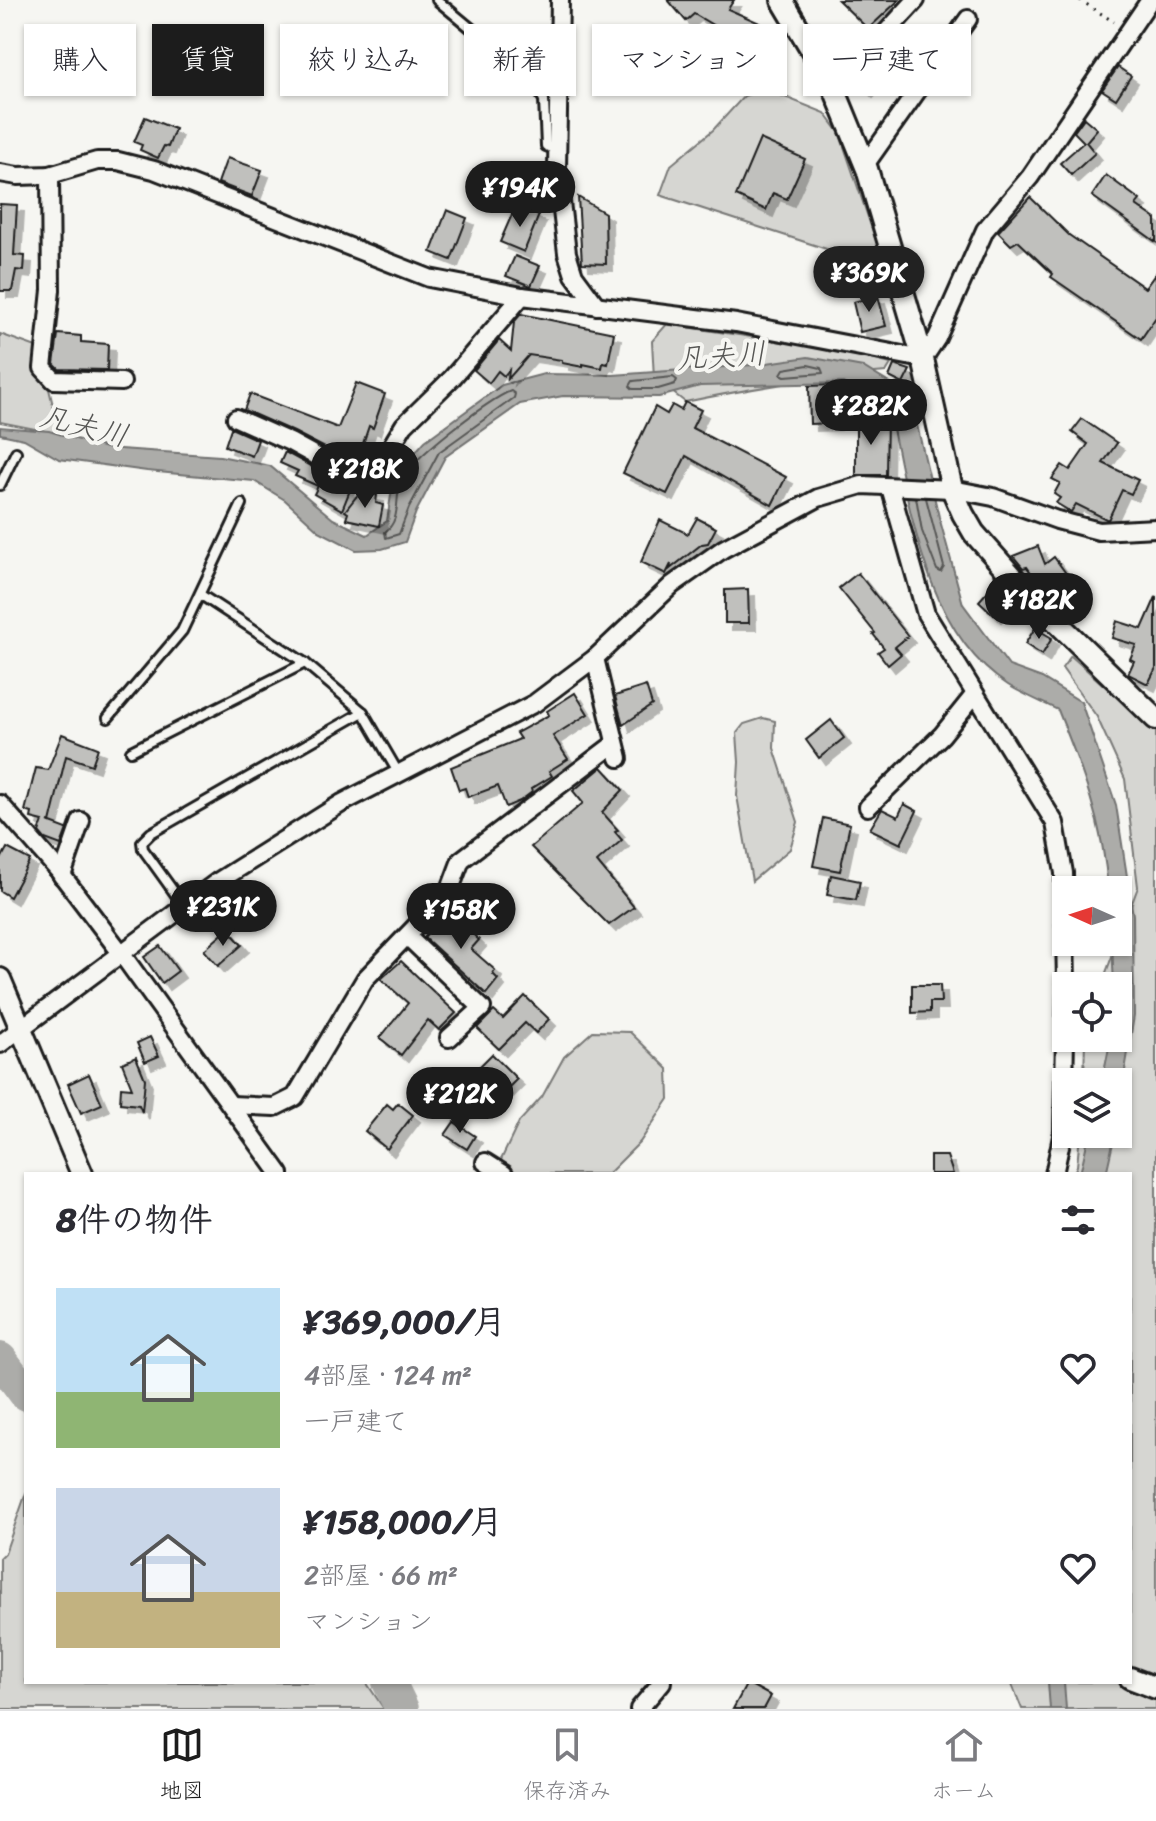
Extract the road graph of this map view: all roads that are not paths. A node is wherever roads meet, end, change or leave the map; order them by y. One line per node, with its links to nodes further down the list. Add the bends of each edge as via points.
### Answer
1 (437, 0): 10 (lane, via 531,78 544,100 546,146)
2 (560, 0): 10 (street)
3 (782, 0): 8 (street)
4 (916, 0): 7 (street)
5 (1151, 4): 16 (street, via 1030,177 985,230)
6 (968, 19): 11 (street)
7 (894, 24)
8 (803, 35)
9 (837, 96): 11 (street)
10 (557, 151): 15 (street, via 567,253 574,275)
11 (865, 165): 16 (street)
12 (0, 173): 13 (street)
13 (50, 175): 14 (street, via 97,161 154,170 429,278); 17 (street, via 51,290 43,368 54,380)
14 (522, 296): 15 (street); 18 (street, via 404,425 380,465 365,474 352,476)
15 (597, 306): 16 (street, via 736,323)
16 (923, 359): 22 (street)
17 (122, 382)
18 (236, 418)
19 (16, 452): 20 (lane)
20 (0, 485)
21 (890, 487): 22 (street); 26 (street, via 862,485 818,498 723,549 672,585); 28 (street, via 926,614)
22 (952, 489): 24 (street, via 1099,531); 31 (street, via 974,533 1029,595)
23 (242, 504): 25 (lane)
24 (1156, 528)
25 (201, 595): 27 (lane); 30 (lane, via 182,631)
26 (595, 658): 33 (street, via 535,703); 39 (street, via 617,751 461,860 449,892)
27 (305, 663): 29 (lane); 32 (lane)
28 (975, 694): 35 (street, via 942,735); 41 (street, via 1055,823 1064,873)
29 (363, 712): 33 (lane); 38 (lane, via 142,842)
30 (108, 718)
31 (1156, 719)
32 (131, 751)
33 (399, 774): 38 (street, via 342,803)
34 (0, 804): 37 (street)
35 (868, 807)
36 (81, 821): 37 (street)
37 (62, 876): 40 (street)
38 (184, 906): 40 (street)
39 (407, 936): 44 (street, via 482,1008); 47 (street, via 365,979 295,1097 275,1107)
40 (121, 953): 43 (street); 47 (street)
41 (1066, 972)
42 (0, 979): 43 (street)
43 (22, 1027): 45 (street); 49 (street)
44 (449, 1038)
45 (0, 1044)
46 (1065, 1052): 52 (street, via 1063,1132)
47 (231, 1105): 50 (street)
48 (485, 1162): 51 (street)
49 (81, 1172)
50 (279, 1172)
51 (501, 1172)
52 (1054, 1172)
53 (1132, 1679): 55 (street)
54 (660, 1684): 56 (street)
55 (1156, 1688)
56 (639, 1709)

